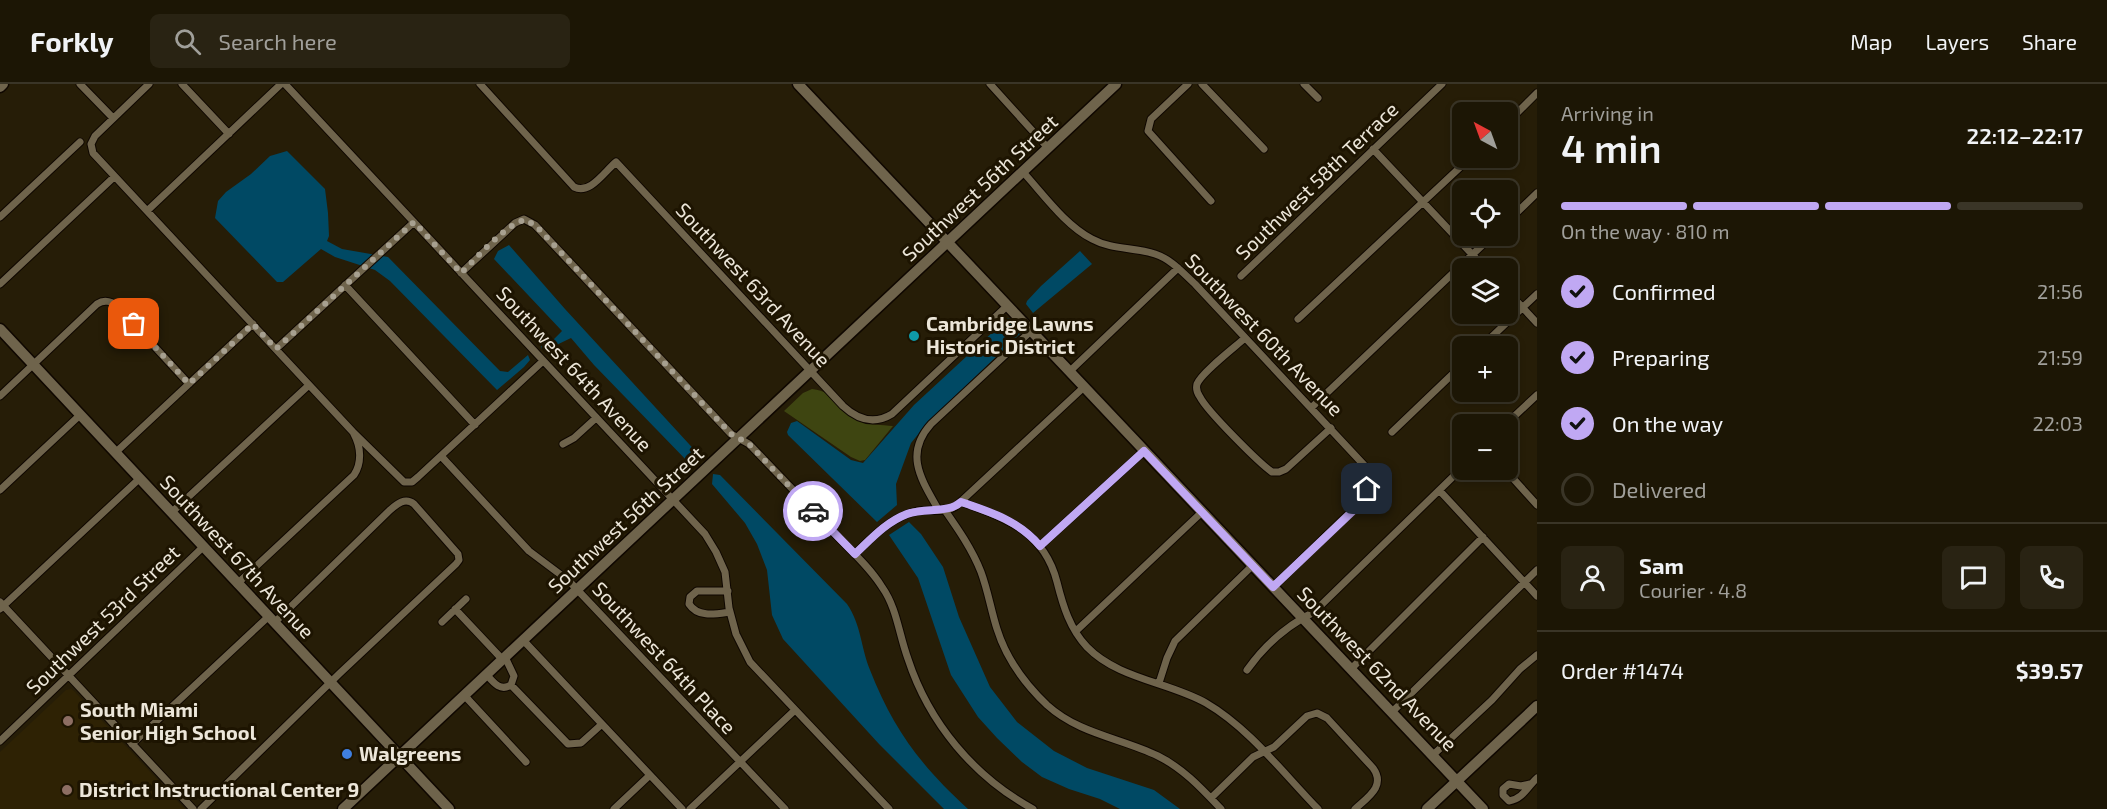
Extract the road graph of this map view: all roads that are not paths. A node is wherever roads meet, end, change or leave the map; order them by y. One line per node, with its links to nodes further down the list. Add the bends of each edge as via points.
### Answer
1 (80, 84): 16 (street)
2 (149, 84): 16 (street)
3 (182, 84): 17 (street)
4 (283, 84): 17 (street); 31 (street, Southwest 64th Avenue)
5 (480, 84): 55 (street, Southwest 63rd Avenue, via 568,182 580,190 616,162)
6 (798, 84): 32 (main road, Southwest 62nd Avenue)
7 (990, 84): 19 (street)
8 (1116, 84): 19 (main road, Southwest 56th Street)
9 (1188, 84): 26 (street, via 1153,117 1148,128)
10 (1202, 84): 20 (street)
11 (1304, 84): 14 (street)
12 (1442, 84): 21 (street, Southwest 58th Terrace)
13 (1537, 93): 15 (street)
14 (1318, 99)
15 (1518, 112)
16 (112, 118): 24 (street, via 91,143 93,153)
17 (229, 134): 28 (street)
18 (80, 142): 30 (street)
19 (1048, 148): 23 (main road, Southwest 56th Street)
20 (1264, 149)
21 (1373, 149): 27 (street); 38 (street, Southwest 58th Terrace)
22 (1459, 168): 27 (street)
23 (1023, 172): 32 (main road, Southwest 56th Street); 36 (street, Southwest 60th Avenue, via 1087,236 1110,246 1154,254)
24 (114, 177): 28 (street); 39 (street)
25 (1537, 193): 29 (street)
26 (1211, 201)
27 (1423, 202): 34 (street); 45 (street)
28 (147, 211): 47 (street)
29 (1518, 211)
30 (0, 217)
31 (414, 222): 37 (street, Southwest 64th Avenue); 40 (street)
32 (947, 243): 43 (main road, Southwest 62nd Avenue); 55 (main road, Southwest 56th Street)
33 (1481, 246): 34 (street)
34 (1472, 255): 35 (street); 63 (street)
35 (1475, 258)
36 (1178, 268): 51 (street, Southwest 60th Avenue); 56 (street)
37 (461, 273): 53 (street, Southwest 64th Avenue); 71 (street, via 509,228 529,220)
38 (1241, 276)
39 (0, 284)
40 (345, 285): 52 (street); 67 (street)
41 (1537, 294): 44 (street)
42 (1518, 303): 44 (street)
43 (1007, 306): 49 (main road, Southwest 62nd Avenue); 55 (street, Southwest 63rd Avenue, via 882,419 861,419 848,411)
44 (1522, 308): 46 (street); 50 (street)
45 (1298, 320)
46 (1537, 323)
47 (253, 324): 52 (street); 58 (street)
48 (0, 329): 54 (main road, Southwest 67th Avenue)
49 (1031, 331): 56 (main road, Southwest 62nd Avenue); 84 (street, via 922,435 917,457 920,473)
50 (1493, 336)
51 (1245, 338): 63 (street, Southwest 60th Avenue); 68 (street, via 1203,375 1198,395 1262,464 1274,472 1286,469)
52 (276, 349): 59 (street)
53 (543, 361): 66 (street, Southwest 64th Avenue); 67 (street)
54 (33, 365): 58 (street, via 97,304 108,301); 62 (street); 65 (main road, Southwest 67th Avenue)
55 (811, 371): 71 (main road, Southwest 56th Street)
56 (1069, 372): 60 (main road, Southwest 62nd Avenue)
57 (1452, 375): 70 (street)
58 (189, 384): 74 (street)
59 (309, 385): 69 (street); 86 (street)
60 (1083, 387): 73 (main road, Southwest 62nd Avenue); 83 (street)
61 (1537, 395): 64 (street)
62 (0, 396)
63 (1311, 408): 68 (street, Southwest 60th Avenue)
64 (1517, 414)
65 (80, 415): 74 (main road, Southwest 67th Avenue); 79 (street)
66 (596, 418): 72 (street); 81 (street, Southwest 64th Avenue)
67 (475, 424): 75 (street)
68 (1331, 428): 95 (street, Southwest 60th Avenue, via 1364,465 1368,477 1364,498)
69 (353, 432): 75 (street, via 408,483); 94 (street, via 360,460 354,475)
70 (1392, 432)
71 (739, 438): 81 (main road, Southwest 56th Street); 90 (street)
72 (562, 444)
73 (1144, 451): 85 (main road, Southwest 62nd Avenue); 88 (street)
74 (115, 453): 77 (main road, Southwest 67th Avenue)
75 (441, 456): 96 (street, Southwest 64th Place, via 529,550)
76 (1452, 478): 80 (street)
77 (139, 479): 86 (main road, Southwest 67th Avenue); 100 (street)
78 (1515, 480): 82 (street)
79 (0, 490)
80 (1440, 491): 87 (street); 103 (street, via 1314,612)
81 (673, 500): 96 (main road, Southwest 56th Street); 97 (street, Southwest 64th Avenue, via 712,545 725,572)
82 (1536, 501)
83 (961, 502): 84 (street, via 951,509); 88 (street, via 1009,520)
84 (941, 509): 90 (street, via 914,512 895,520); 133 (street, via 974,557 1002,642 1029,686 1049,707 1081,728 1171,763)
85 (1202, 512): 91 (main road, Southwest 62nd Avenue); 106 (street)
86 (171, 513): 89 (main road, Southwest 67th Avenue)
87 (1483, 537): 93 (street); 110 (street)
88 (1040, 546): 106 (street)
89 (203, 548): 94 (main road, Southwest 67th Avenue); 113 (street, Southwest 53rd Street)
90 (855, 554): 143 (street, via 890,600 916,682 944,730 985,775)
91 (1253, 565): 95 (main road, Southwest 62nd Avenue); 115 (street, via 1175,641)
92 (1537, 570): 93 (street)
93 (1524, 582): 98 (street); 120 (street)
94 (237, 584): 104 (main road, Southwest 67th Avenue)
95 (1273, 587): 103 (main road, Southwest 62nd Avenue)
96 (577, 590): 107 (main road, Southwest 56th Street); 128 (street, Southwest 64th Place)
97 (728, 591): 102 (street, Southwest 64th Avenue); 102 (street, via 697,591 689,604 700,614)
98 (1537, 596)
99 (466, 599): 101 (street)
100 (1, 606): 113 (street)
101 (456, 609): 105 (street); 108 (street)
102 (730, 612): 119 (street, Southwest 64th Avenue, via 747,656)
103 (1303, 618): 110 (main road, Southwest 62nd Avenue); 111 (street, via 1293,623)
104 (271, 620): 114 (main road, Southwest 67th Avenue); 114 (street, via 390,510 402,502 414,504 455,549 459,557 456,564); 123 (street)
105 (442, 622)
106 (1076, 631): 115 (street, via 1088,648 1107,662)
107 (523, 640): 108 (main road, Southwest 56th Street); 121 (street)
108 (503, 658): 112 (main road, Southwest 56th Street); 116 (street, via 514,676)
109 (1535, 660): 125 (street, via 1520,669)
110 (1351, 669): 120 (main road, Southwest 62nd Avenue)
111 (1247, 670)
112 (486, 674): 116 (street, via 498,687); 117 (main road, Southwest 56th Street)
113 (69, 676): 122 (street, Southwest 53rd Street); 123 (street)
114 (330, 683): 126 (main road, Southwest 67th Avenue); 135 (street)
115 (1159, 683): 124 (street, via 1209,705)
116 (511, 685): 121 (street, via 566,743 581,743)
117 (464, 695): 126 (main road, Southwest 56th Street); 127 (street)
118 (1537, 706): 131 (main road)
119 (795, 710): 128 (street); 142 (street, Southwest 64th Avenue)
120 (1392, 712): 125 (main road, Southwest 62nd Avenue)
121 (602, 724): 129 (street)
122 (0, 741)
123 (132, 744): 134 (street)
124 (1263, 752): 133 (street); 145 (street); 146 (street, via 1274,747 1307,716 1315,713 1328,718 1376,772 1375,790)
125 (1433, 755): 131 (main road, Southwest 62nd Avenue)
126 (399, 756): 136 (main road, Southwest 56th Street); 137 (main road, Southwest 67th Avenue)
127 (526, 762)
128 (740, 762): 140 (street); 141 (street, Southwest 64th Place)
129 (650, 775): 138 (street); 139 (street)
130 (1537, 778): 132 (street)
131 (1457, 781): 147 (main road); 148 (main road, Southwest 62nd Avenue)
132 (1530, 784)
133 (1211, 798): 144 (street)
134 (193, 809)
135 (201, 809)
136 (343, 809)
137 (449, 809)
138 (614, 809)
139 (682, 809)
140 (690, 809)
141 (785, 809)
142 (889, 809)
143 (1033, 809)
144 (1221, 809)
145 (1318, 809)
146 (1355, 809)
147 (1427, 809)
148 (1484, 809)

